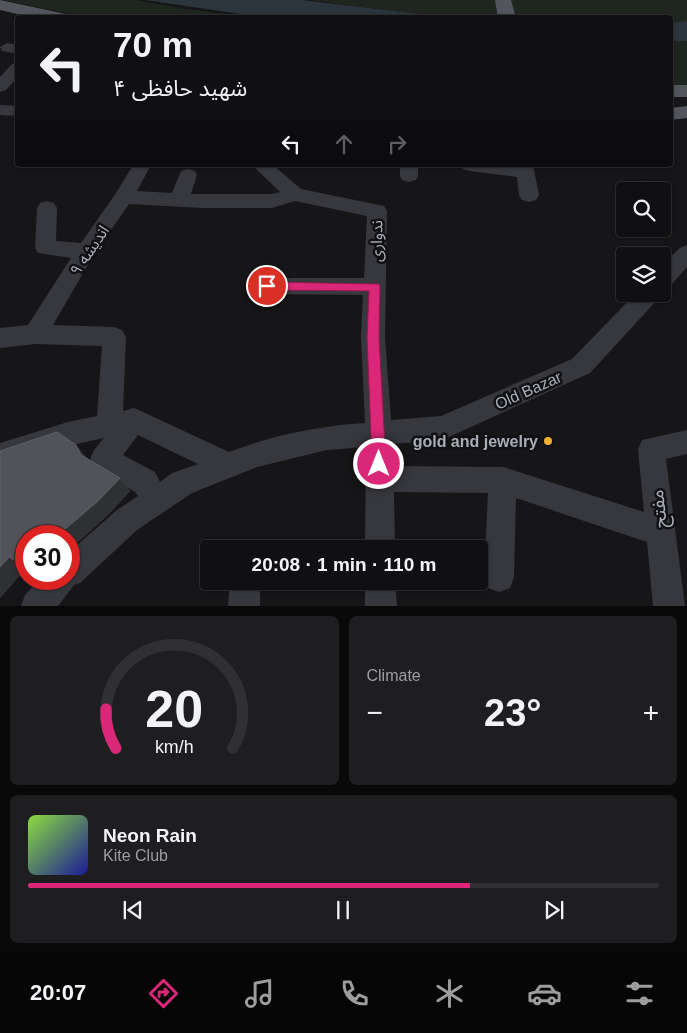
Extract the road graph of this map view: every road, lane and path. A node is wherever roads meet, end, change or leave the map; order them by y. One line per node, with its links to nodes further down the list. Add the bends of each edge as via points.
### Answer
1 (504, 0): 5 (main road)
2 (0, 5): 4 (main road)
3 (0, 12): 6 (main road)
4 (46, 15)
5 (506, 15)
6 (15, 16)
7 (15, 70): 8 (street)
8 (0, 87)
9 (673, 91): 10 (main road)
10 (687, 91)
11 (0, 110): 12 (street)
12 (15, 111)
13 (687, 112): 14 (main road)
14 (673, 114)
15 (673, 131): 16 (main road)
16 (687, 131)
17 (141, 167): 24 (street, اندیشه ۹)
18 (263, 167): 22 (street, ندواری)
19 (507, 167): 20 (street)
20 (525, 168): 23 (street)
21 (188, 175): 25 (street)
22 (295, 194): 25 (street, via 272,201); 31 (street, ندواری, via 376,211)
23 (529, 195)
24 (124, 197): 25 (street); 27 (street, اندیشه ۹)
25 (179, 200)
26 (47, 208): 27 (street, via 45,248)
27 (86, 251): 33 (street, اندیشه ۹)
28 (687, 253): 29 (street)
29 (671, 270)
30 (267, 286): 31 (street)
31 (375, 287): 36 (street, ندواری, via 373,337)
32 (642, 302): 36 (street, Old Bazar, via 582,366 442,428)
33 (35, 334): 34 (street); 35 (street, via 114,337)
34 (0, 338)
35 (122, 423): 38 (street, via 68,434); 39 (street); 42 (street, via 104,459 145,482)
36 (379, 434): 39 (street, Old Bazar, via 327,438 256,454); 40 (street, ندواری)
37 (687, 442): 43 (street, مفتح, via 651,450)
38 (0, 456)
39 (229, 465): 42 (street, Old Bazar, via 182,483)
40 (379, 479): 41 (street); 44 (street, ندواری)
41 (503, 480): 43 (street); 46 (street)
42 (155, 501): 45 (street, Old Bazar, via 127,520)
43 (660, 532): 53 (street, مفتح)
44 (380, 540)
45 (80, 562)
46 (499, 577)
47 (51, 590): 50 (street)
48 (245, 590): 51 (street)
49 (380, 590): 52 (street)
50 (36, 606)
51 (244, 606)
52 (381, 606)
53 (668, 606)

